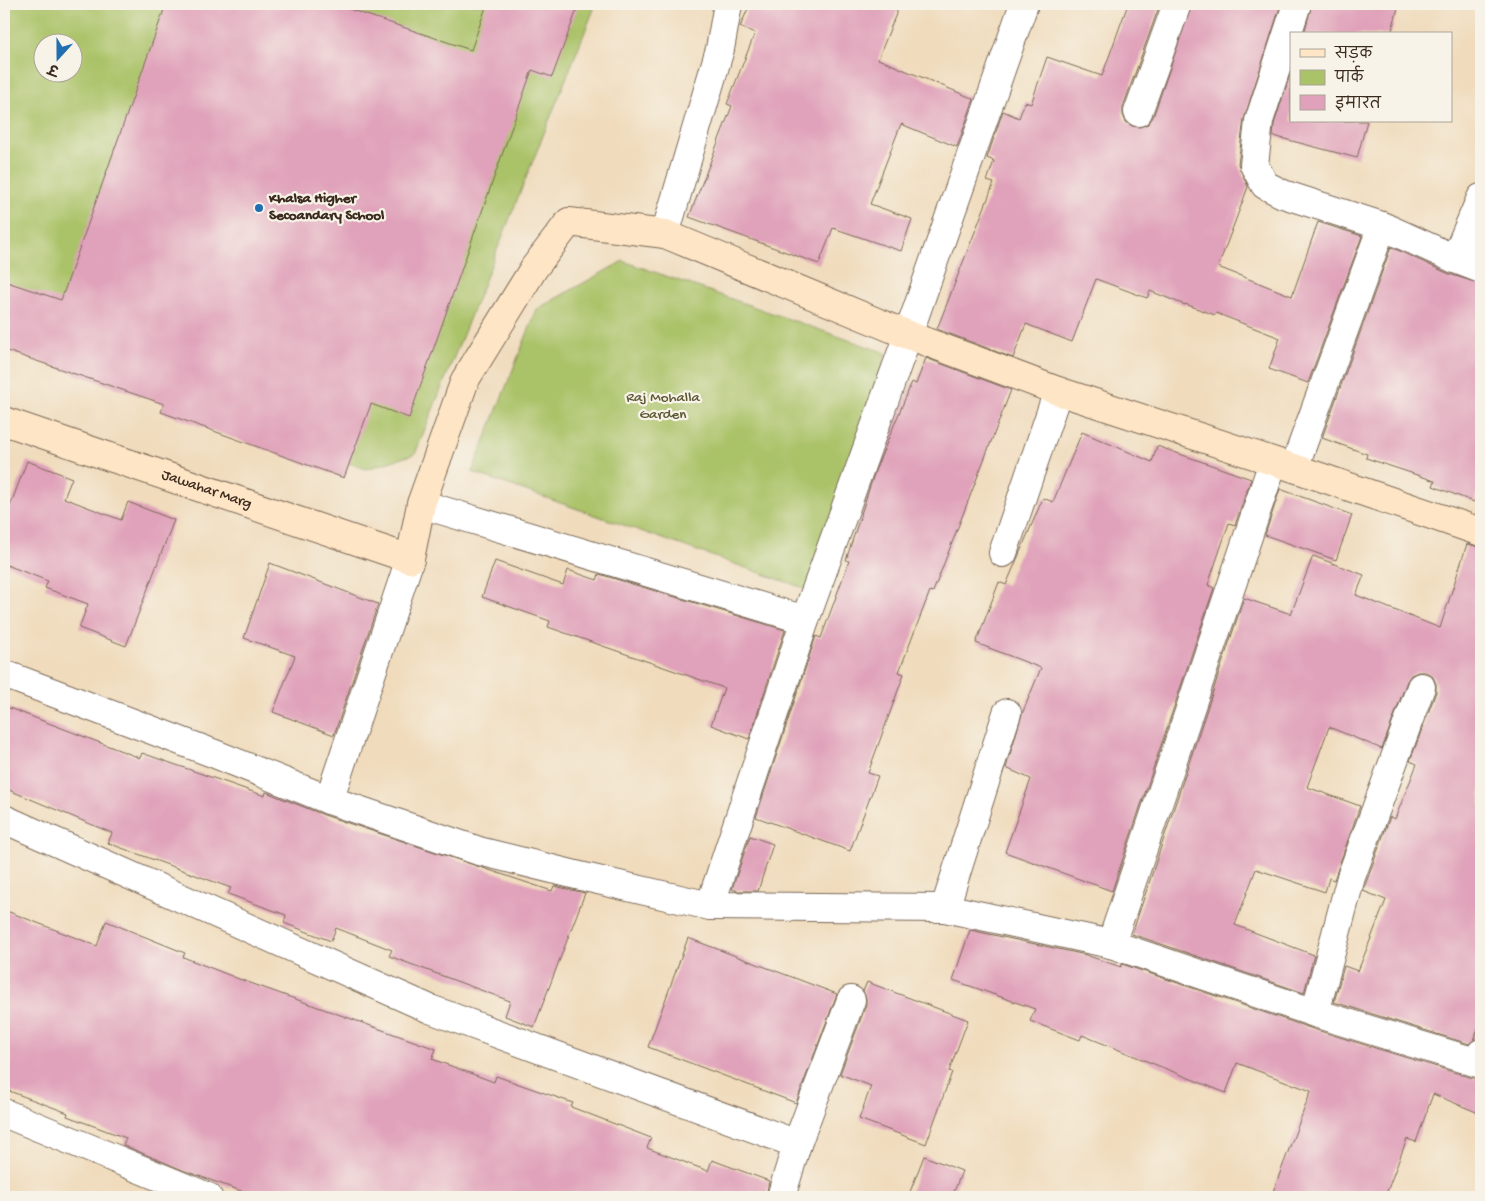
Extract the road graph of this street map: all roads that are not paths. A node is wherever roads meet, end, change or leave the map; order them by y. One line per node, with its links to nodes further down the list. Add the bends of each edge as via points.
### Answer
1 (728, 4): 8 (street, via 720,49)
2 (1024, 4): 11 (street)
3 (1177, 4): 5 (street)
4 (1297, 4): 7 (street, via 1259,121 1254,165 1265,185 1283,194)
5 (1138, 112)
6 (1481, 198): 9 (street)
7 (1382, 226): 9 (street); 14 (street)
8 (665, 234): 11 (street); 15 (street, via 569,222 534,268 465,380)
9 (1455, 259): 10 (street)
10 (1481, 269)
11 (908, 335): 12 (street); 19 (street)
12 (1058, 391): 14 (street); 17 (street)
13 (4, 421): 18 (street, Jawahar Marg)
14 (1283, 465): 16 (street); 27 (street)
15 (421, 504): 18 (street); 19 (street)
16 (1481, 532)
17 (1003, 552)
18 (410, 559): 23 (street)
19 (805, 620): 25 (street)
20 (4, 674): 23 (street)
21 (1421, 687): 29 (street, via 1351,877)
22 (1007, 713): 26 (street)
23 (329, 800): 25 (street, via 479,850)
24 (4, 819): 32 (street, via 430,1009)
25 (710, 906): 26 (street)
26 (945, 908): 27 (street)
27 (1111, 944): 29 (street)
28 (851, 1000): 32 (street)
29 (1315, 1013): 30 (street, via 1478,1063)
30 (1481, 1053)
31 (4, 1113): 33 (street)
32 (797, 1144): 34 (street)
33 (208, 1197)
34 (780, 1197)

